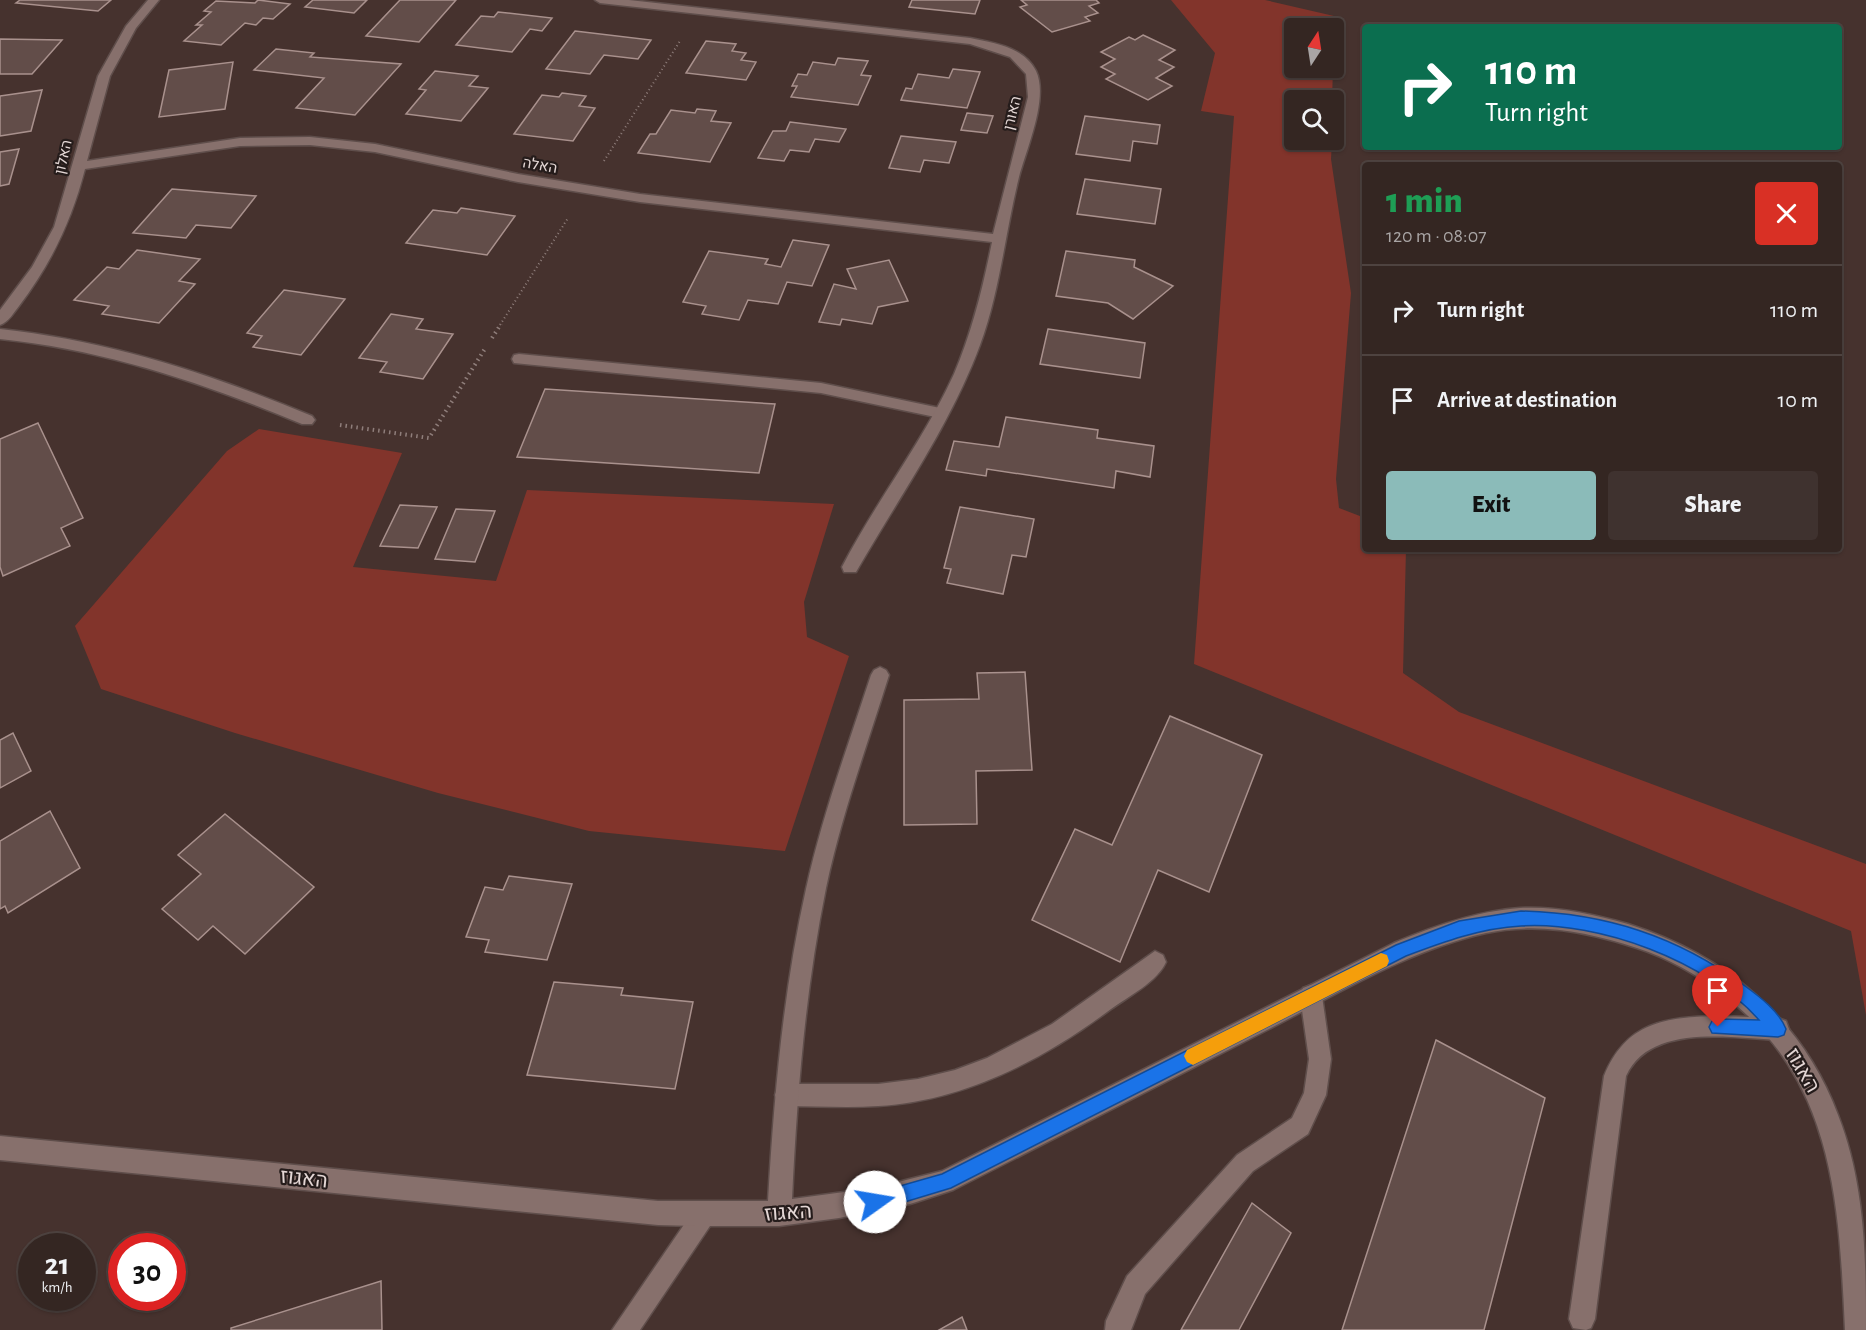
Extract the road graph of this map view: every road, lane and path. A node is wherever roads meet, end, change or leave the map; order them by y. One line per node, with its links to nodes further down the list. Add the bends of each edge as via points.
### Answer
1 (154, 0): 4 (street, האלון, via 124,35 104,71)
2 (600, 0): 3 (street, האורן)
3 (698, 13): 5 (path); 6 (street, האורן, via 970,41 999,48 1020,59 1032,74 1034,94)
4 (78, 166): 5 (street, האלה, via 240,142 310,141 375,148); 7 (street, האלון, via 66,212 53,241)
5 (586, 189): 6 (street, האלה); 11 (path, via 429,438)
6 (998, 239): 10 (street, האורן, via 980,324)
7 (0, 320)
8 (0, 334): 11 (street, via 61,341 156,363)
9 (519, 359): 10 (street, via 821,388)
10 (940, 413): 12 (street, האורן)
11 (307, 420)
12 (850, 567)
13 (880, 675): 17 (street, via 828,837 816,890)
14 (1155, 962): 17 (street, via 1061,1032 1001,1065 963,1079 879,1095)
15 (1311, 996): 16 (street, האגוז, via 1401,950 1459,928 1521,918 1555,919 1630,935 1704,966 1756,1005); 19 (street, האגוז, via 945,1182 875,1202); 23 (street, via 1320,1059 1315,1095 1300,1125 1245,1163 1136,1285)
16 (1778, 1029): 21 (street, via 1687,1028 1654,1034 1626,1055 1615,1076); 24 (street, האגוז, via 1814,1084 1838,1149 1851,1221)
17 (786, 1095): 19 (street)
18 (0, 1148): 20 (street, האגוז)
19 (779, 1214): 20 (street, האגוז)
20 (704, 1215): 22 (street)
21 (1582, 1319)
22 (625, 1330)
23 (1118, 1330)
24 (1858, 1330)

